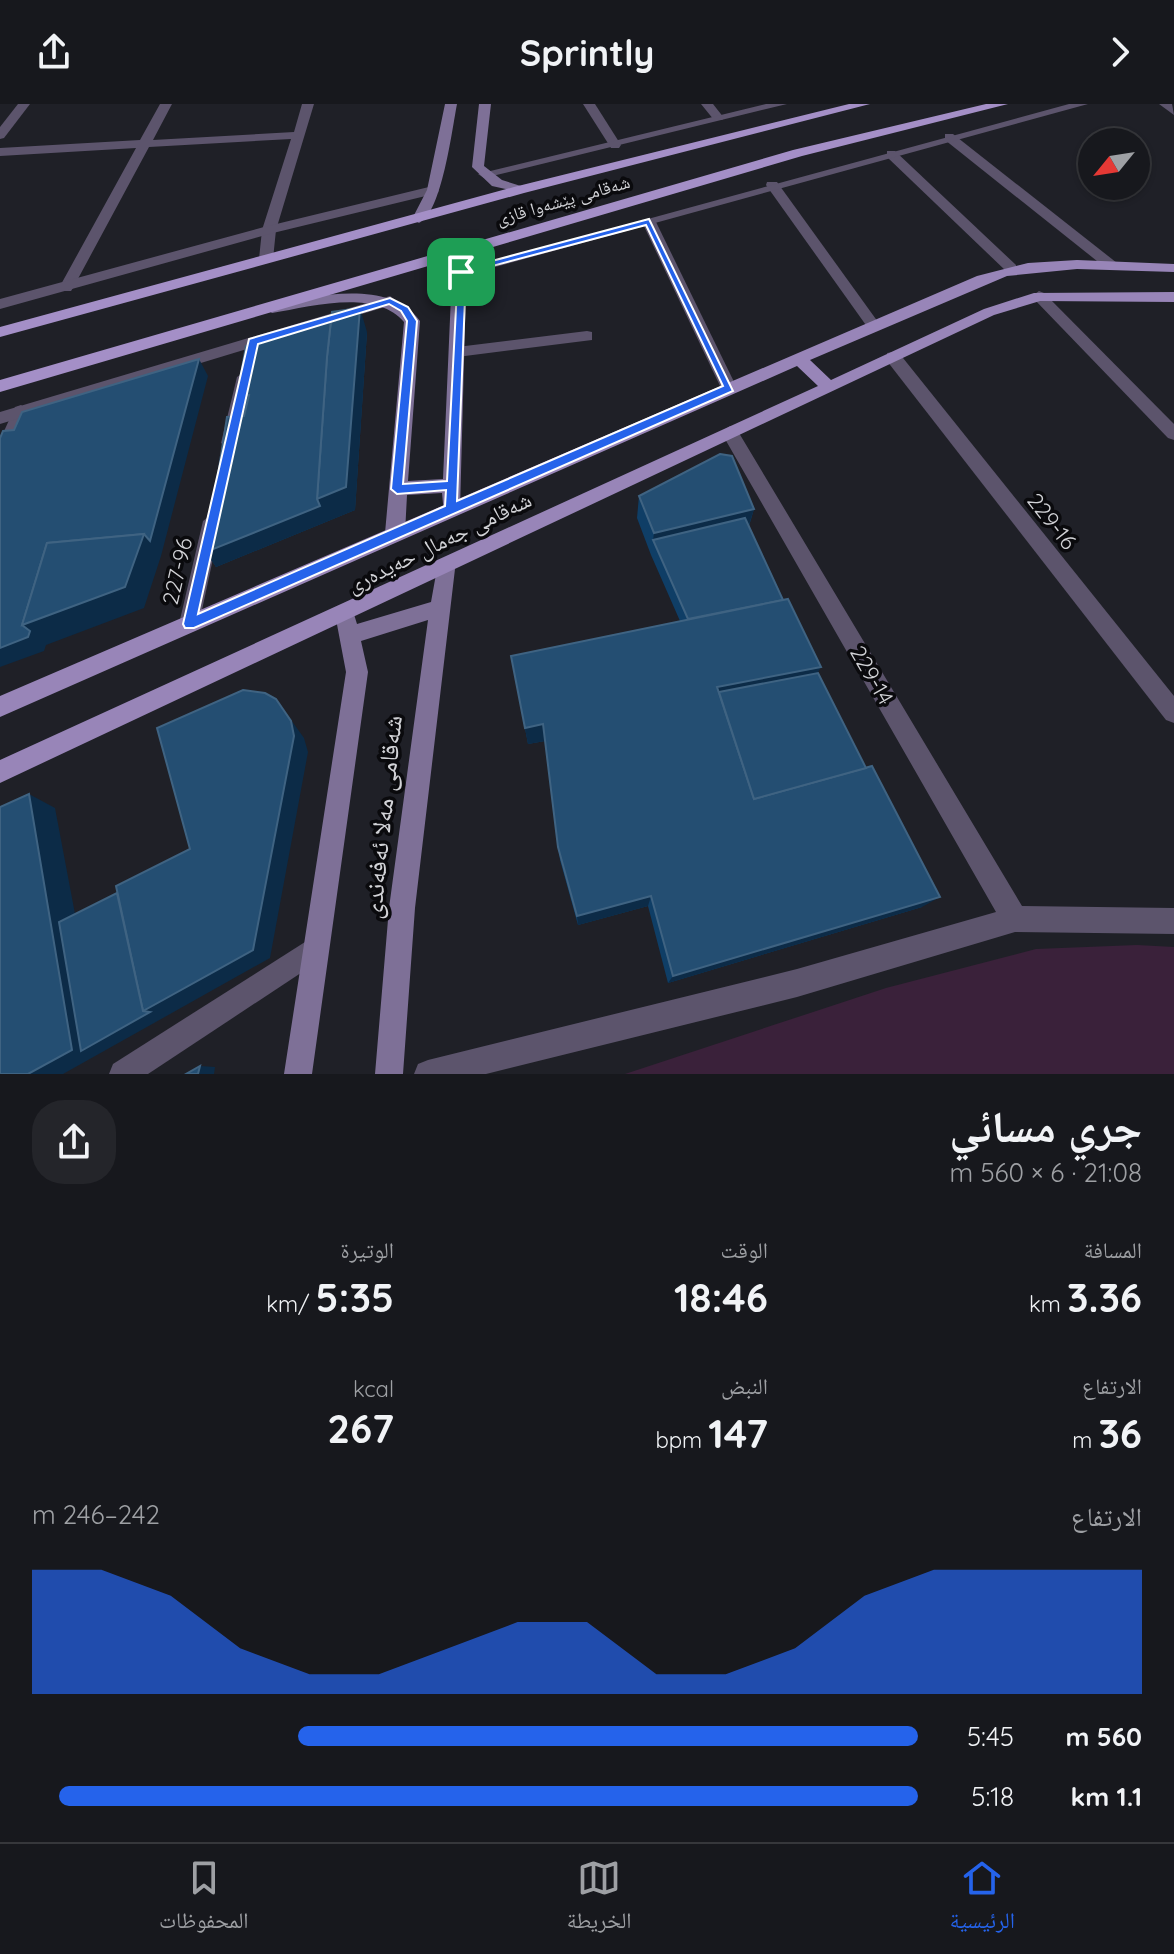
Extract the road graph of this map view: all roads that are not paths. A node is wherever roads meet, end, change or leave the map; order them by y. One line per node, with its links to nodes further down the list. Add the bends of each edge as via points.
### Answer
1 (24, 104): 15 (street)
2 (166, 104): 19 (street)
3 (308, 104): 16 (street)
4 (451, 104): 24 (main road)
5 (485, 104): 22 (main road, via 476,160)
6 (589, 104): 18 (street)
7 (707, 104): 14 (street)
8 (781, 104): 14 (street)
9 (864, 104): 25 (highway, شەقامی پێشەوا قازی)
10 (1002, 104): 29 (highway, شەقامی پێشەوا قازی, via 798,153)
11 (1082, 104): 17 (street)
12 (1165, 104): 13 (street)
13 (1174, 112)
14 (718, 118): 18 (street)
15 (0, 135)
16 (296, 135): 19 (street); 28 (street)
17 (949, 137): 21 (street); 31 (street)
18 (615, 145): 22 (street)
19 (145, 146): 20 (street); 35 (street)
20 (0, 152)
21 (891, 154): 23 (street); 32 (street)
22 (484, 174): 25 (main road)
23 (772, 185): 27 (street); 41 (street)
24 (433, 190): 26 (main road); 28 (street)
25 (519, 190): 26 (highway, شەقامی پێشەوا قازی)
26 (419, 219): 30 (highway, شەقامی پێشەوا قازی)
27 (649, 222): 34 (street); 50 (street)
28 (269, 230): 30 (street); 35 (street)
29 (460, 250): 34 (main road); 40 (highway, شەقامی پێشەوا قازی)
30 (266, 259): 42 (highway, شەقامی پێشەوا قازی)
31 (1112, 266): 32 (main road, شەقامی جەمال حەیدەری); 33 (main road, شەقامی جەمال حەیدەری)
32 (1011, 268): 41 (main road, شەقامی جەمال حەیدەری)
33 (1174, 268)
34 (461, 272): 45 (main road)
35 (66, 288): 39 (street)
36 (1039, 296): 37 (main road, شەقامی جەمال حەیدەری); 46 (main road, شەقامی جەمال حەیدەری, via 989,312); 54 (street)
37 (1174, 297)
38 (390, 301): 40 (main road); 44 (street); 58 (main road, via 412,321)
39 (0, 304)
40 (272, 308): 48 (highway, شەقامی پێشەوا قازی)
41 (873, 325): 47 (main road, شەقامی جەمال حەیدەری)
42 (0, 332)
43 (587, 336): 45 (street)
44 (253, 342): 51 (street); 55 (street)
45 (457, 352): 57 (main road)
46 (893, 357): 49 (main road, شەقامی جەمال حەیدەری); 67 (street, 229-16)
47 (798, 358): 49 (main road); 50 (main road, شەقامی جەمال حەیدەری)
48 (0, 386)
49 (829, 387): 53 (main road, شەقامی جەمال حەیدەری)
50 (729, 388): 60 (main road, شەقامی جەمال حەیدەری)
51 (21, 411): 52 (street); 56 (street)
52 (0, 418)
53 (730, 432): 62 (main road, شەقامی جەمال حەیدەری); 69 (street, 229-14)
54 (1174, 434)
55 (226, 460)
56 (0, 461)
57 (453, 485): 58 (main road); 60 (main road)
58 (397, 489): 61 (main road)
59 (216, 505): 64 (street, 227-96)
60 (451, 509): 61 (main road, شەقامی جەمال حەیدەری)
61 (395, 533): 64 (main road, شەقامی جەمال حەیدەری)
62 (445, 569): 63 (main road, شەقامی مەلا ئەفەندی); 65 (main road, شەقامی جەمال حەیدەری)
63 (437, 609): 65 (main road); 74 (main road, شەقامی مەلا ئەفەندی, via 402,908)
64 (189, 624): 66 (main road, شەقامی جەمال حەیدەری)
65 (349, 624): 68 (main road, شەقامی جەمال حەیدەری); 71 (main road, شەقامی مەلا ئەفەندی, via 356,686)
66 (0, 707)
67 (1174, 713)
68 (0, 772)
69 (1015, 919): 70 (street); 75 (street, via 797,983)
70 (1174, 921)
71 (316, 948): 72 (street); 73 (main road, شەقامی مەلا ئەفەندی)
72 (123, 1074)
73 (298, 1074)
74 (389, 1074)
75 (428, 1074)

